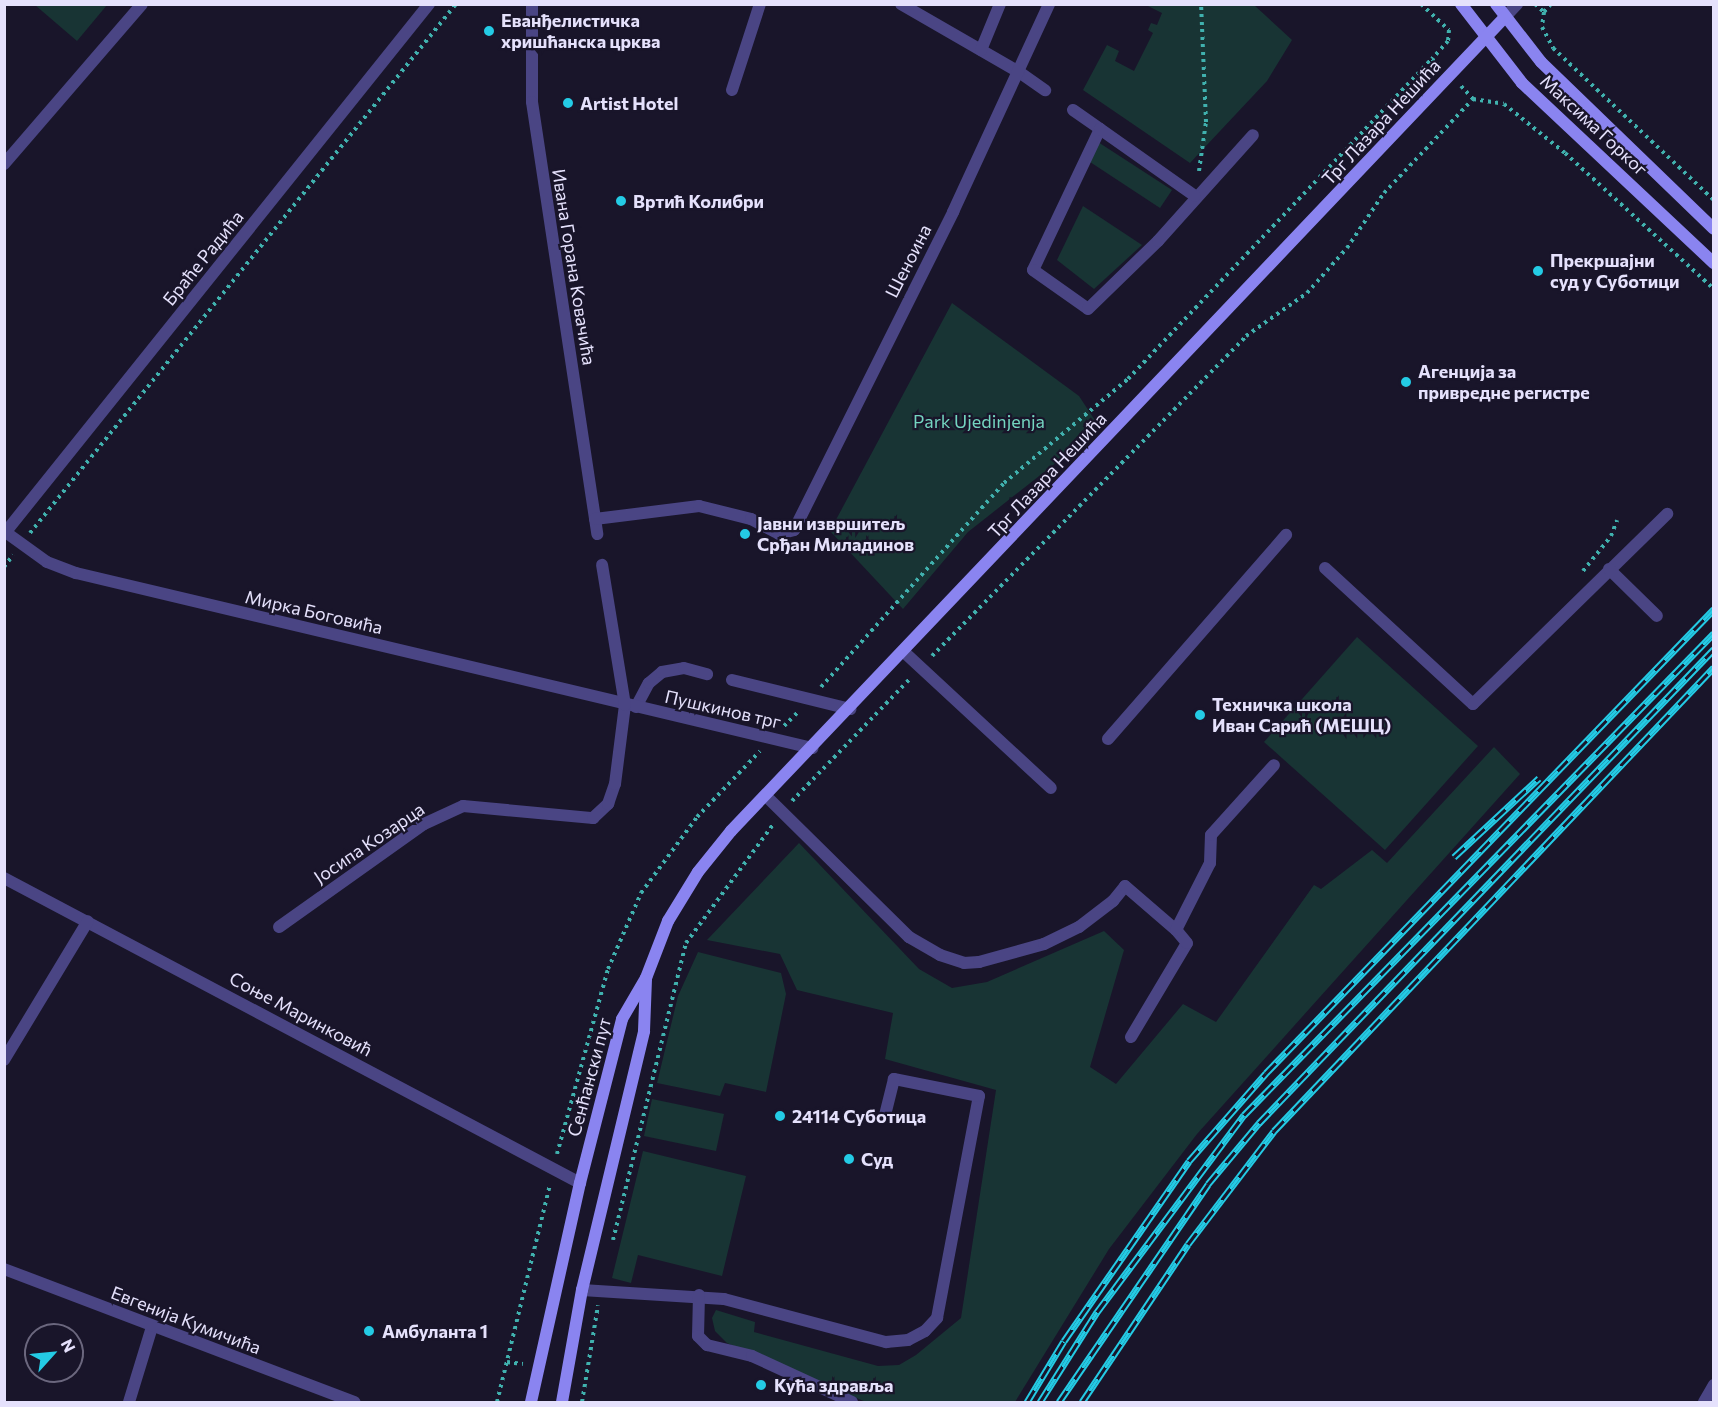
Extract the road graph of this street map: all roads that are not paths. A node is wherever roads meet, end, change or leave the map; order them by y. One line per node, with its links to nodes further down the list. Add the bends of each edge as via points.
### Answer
1 (142, 4): 20 (street)
2 (429, 4): 26 (street, Браће Радића)
3 (532, 4): 25 (street, Ивана Горана Ковачића, via 532,102)
4 (760, 4): 15 (street)
5 (902, 4): 13 (street)
6 (1000, 4): 13 (street)
7 (1049, 4): 14 (street, Шеноина)
8 (1461, 4): 12 (main road, Максима Горког)
9 (1496, 4): 11 (main road, Максима Горког)
10 (1517, 4): 11 (street)
11 (1505, 17): 12 (main road, Трг Лазара Нешића); 22 (main road, Максима Горког, via 1541,62)
12 (1488, 35): 23 (main road, Максима Горког, via 1522,83); 33 (main road, Трг Лазара Нешића)
13 (981, 50): 14 (street)
14 (1019, 72): 16 (street); 25 (street, Шеноина, via 794,530 779,534 751,519 699,506)
15 (732, 90)
16 (1045, 90)
17 (1073, 110): 18 (street)
18 (1100, 129): 21 (street); 21 (street, via 1033,270 1088,309 1158,241)
19 (1253, 135): 21 (street)
20 (4, 164)
21 (1195, 196)
22 (1713, 230)
23 (1713, 263)
24 (1667, 514): 31 (street)
25 (595, 519): 27 (street, Ивана Горана Ковачића)
26 (5, 532): 36 (street, Мирка Боговића, via 20,545 76,573)
27 (597, 534)
28 (1286, 535): 38 (street)
29 (602, 565): 36 (street)
30 (1325, 568): 31 (street, via 1473,705)
31 (1609, 569): 32 (street)
32 (1657, 616)
33 (904, 652): 37 (main road, Трг Лазара Нешића); 41 (street)
34 (707, 674): 36 (street, via 684,668 662,672)
35 (732, 680): 37 (street)
36 (630, 706): 39 (street, Пушкинов трг); 45 (street, Јосипа Козарца, via 615,784 608,804 593,819 463,806 424,824)
37 (850, 709): 39 (main road, Трг Лазара Нешића)
38 (1108, 739)
39 (812, 748): 42 (main road, Трг Лазара Нешића)
40 (1274, 765): 46 (street, via 1211,835 1210,863)
41 (1051, 788)
42 (766, 796): 46 (street, via 909,937 948,958 979,962 1044,944 1079,927 1113,901 1125,886); 47 (main road, Трг Лазара Нешића, via 698,872 668,921)
43 (4, 878): 44 (street, Соње Маринковић)
44 (88, 921): 49 (street); 51 (street, Соње Маринковић)
45 (279, 927)
46 (1176, 930): 48 (street, via 1187,943)
47 (646, 978): 51 (main road, Сенћански пут, via 622,1019); 53 (main road, via 644,1031)
48 (1131, 1037)
49 (4, 1060)
50 (885, 1114): 54 (street, via 894,1079 979,1096 937,1318 926,1331 908,1340 868,1340)
51 (580, 1183): 60 (main road, Сенћански пут)
52 (4, 1269): 55 (street, Евгенија Кумичића)
53 (582, 1290): 54 (street); 61 (main road)
54 (699, 1295): 62 (street, via 698,1336 707,1345 752,1356)
55 (152, 1327): 57 (street, Евгенија Кумичића); 58 (street)
56 (1713, 1384): 63 (street)
57 (340, 1400): 59 (street, Евгенија Кумичића)
58 (129, 1402)
59 (355, 1402)
60 (531, 1402)
61 (562, 1402)
62 (852, 1402)
63 (1704, 1402)

